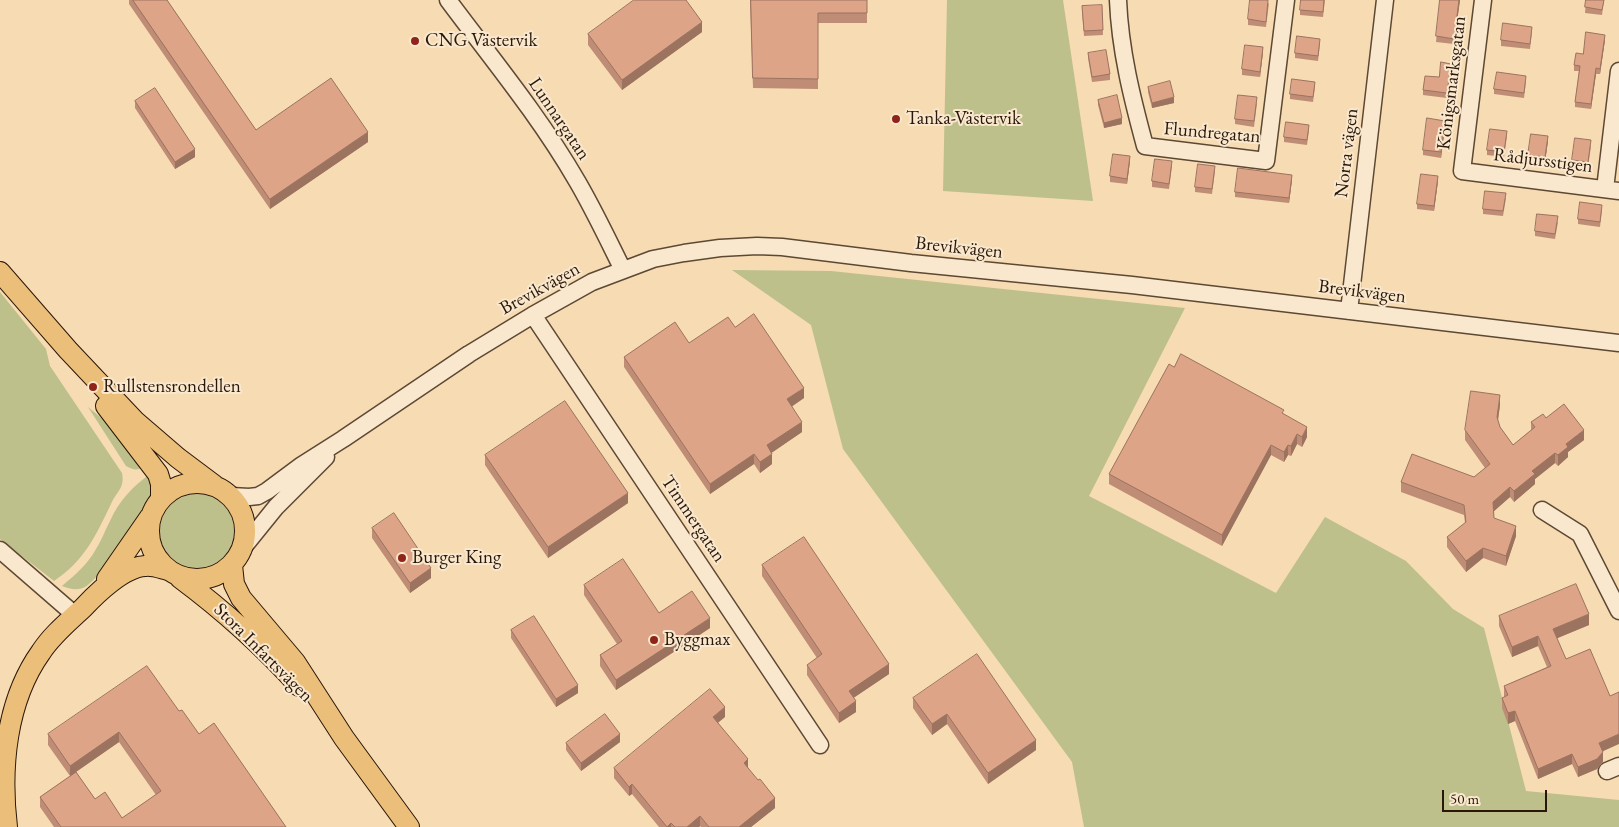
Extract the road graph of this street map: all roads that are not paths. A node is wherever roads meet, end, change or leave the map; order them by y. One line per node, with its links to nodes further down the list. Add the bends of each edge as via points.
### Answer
1 (448, 0): 9 (street, Lunnargatan, via 516,90 576,180)
2 (1118, 0): 3 (street, Flundregatan, via 1126,74 1144,146 1266,161)
3 (1286, 0)
4 (1385, 0): 11 (street, Norra vägen)
5 (1483, 0): 7 (street, Königsmarksgatan)
6 (1619, 71): 8 (street)
7 (1462, 171): 8 (street, Rådjursstigen)
8 (1612, 190)
9 (623, 270): 11 (street, Brevikvägen, via 684,253 720,248 782,247); 12 (street, Brevikvägen, via 592,282)
10 (0, 272): 14 (main road)
11 (1349, 311): 13 (street, Brevikvägen)
12 (533, 315): 15 (street, Brevikvägen); 27 (street, Timmergatan)
13 (1619, 343)
14 (68, 350): 16 (main road, via 135,421); 17 (main road, via 114,418 158,474)
15 (343, 439): 16 (street, Brevikvägen, via 258,496); 21 (street, Brevikvägen, via 276,506)
16 (223, 491): 17 (main road, via 196,482 177,487); 21 (main road, via 237,504 245,521 246,530)
17 (162, 498): 19 (main road)
18 (1542, 510): 24 (street, via 1580,534)
19 (151, 515): 22 (main road, via 151,545 157,558); 23 (main road)
20 (0, 550): 25 (street)
21 (237, 557): 22 (main road, via 224,571 206,579 186,578); 26 (main road, Stora Infartsvägen, via 234,584 241,598 295,662)
22 (172, 572): 23 (main road, via 147,566 129,570); 26 (main road, Stora Infartsvägen, via 248,633)
23 (94, 596): 25 (main road)
24 (1619, 611)
25 (75, 615): 28 (main road, via 55,635 29,670 7,722)
26 (344, 738): 30 (main road, Stora Infartsvägen)
27 (820, 745)
28 (1, 753): 29 (main road, via 0,778)
29 (7, 827)
30 (408, 827)

